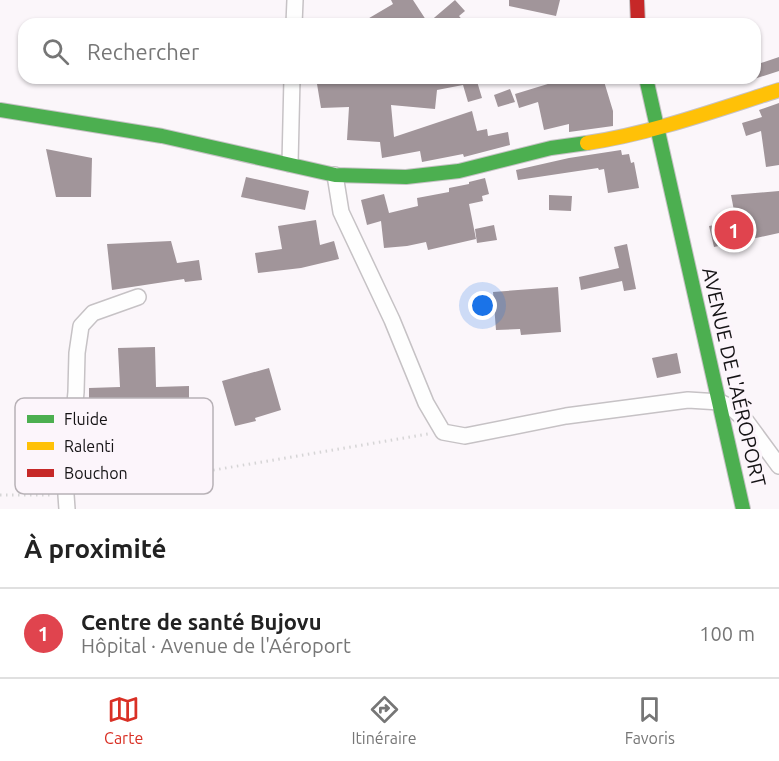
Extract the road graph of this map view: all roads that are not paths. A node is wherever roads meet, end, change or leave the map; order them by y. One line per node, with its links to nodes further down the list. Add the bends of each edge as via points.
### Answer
1 (295, 0): 3 (street)
2 (637, 0): 4 (main road)
3 (294, 18)
4 (638, 18)
5 (292, 84): 10 (street)
6 (647, 84): 9 (main road, AVENUE DE L'AÉROPORT)
7 (779, 90): 9 (main road)
8 (0, 110): 10 (main road, via 162,136)
9 (656, 129): 11 (main road, via 440,174); 14 (main road, AVENUE DE L'AÉROPORT)
10 (290, 164): 11 (main road)
11 (335, 175): 14 (street, via 341,212 426,403 443,432 465,436 566,416 688,400)
12 (138, 297): 13 (street, via 93,313 81,326)
13 (76, 398)
14 (720, 402): 15 (street, via 746,421); 16 (main road, AVENUE DE L'AÉROPORT)
15 (779, 466)
16 (743, 509)

